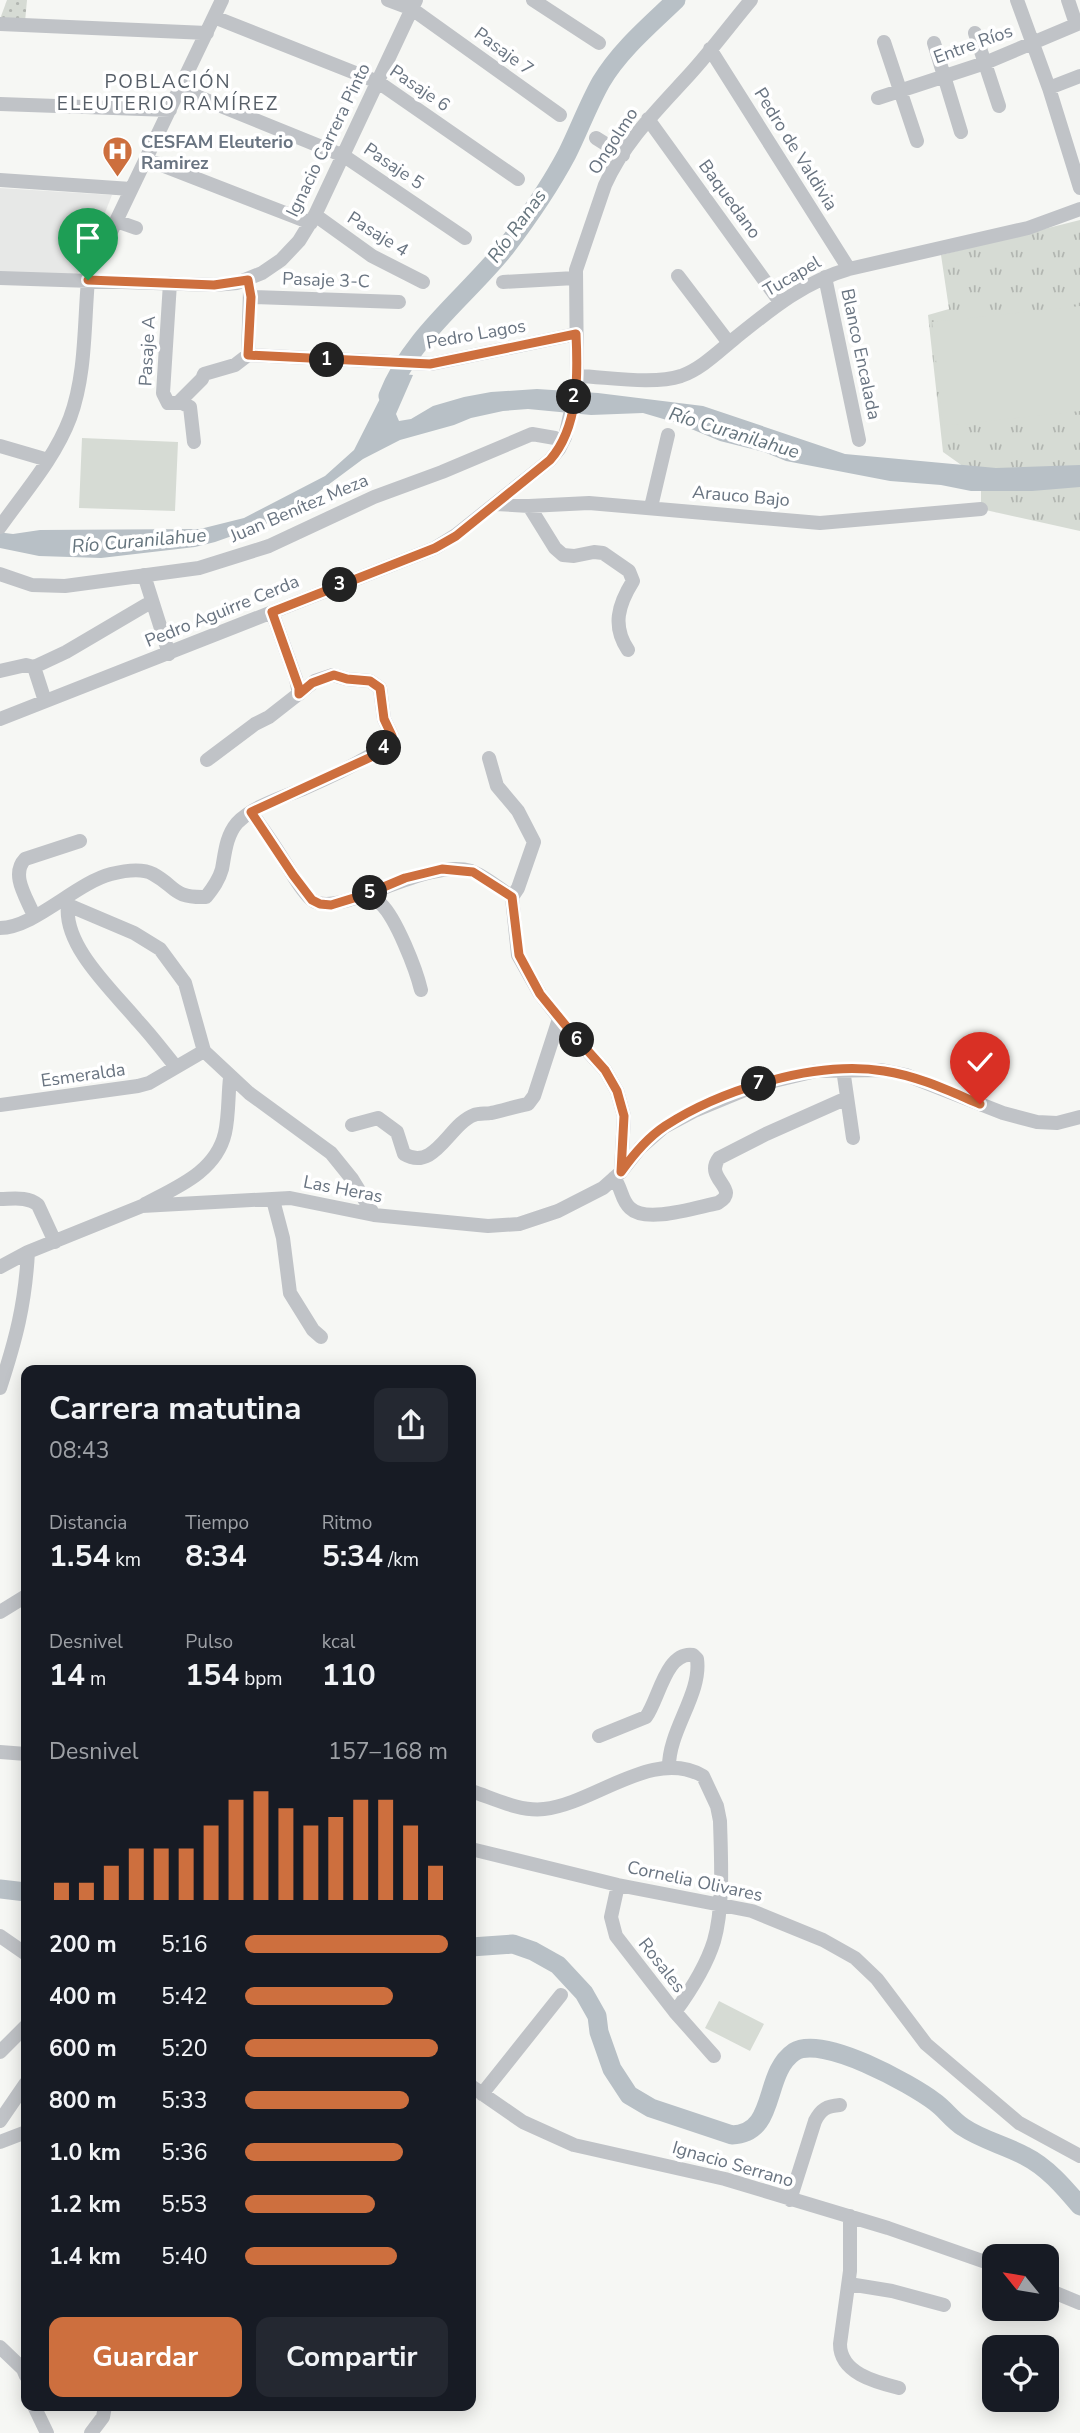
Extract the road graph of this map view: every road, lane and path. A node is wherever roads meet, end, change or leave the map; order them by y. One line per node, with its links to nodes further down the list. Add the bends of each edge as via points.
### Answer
1 (222, 0): 8 (street)
2 (388, 0): 7 (street, Pasaje 7)
3 (533, 0): 15 (street)
4 (751, 0): 17 (street, Ongolmo)
5 (1017, 0): 14 (street)
6 (1068, 0): 9 (street)
7 (414, 5): 21 (street, Ignacio Carrera Pinto); 29 (street, Pasaje 7)
8 (214, 17): 11 (street); 21 (street, Pasaje 6)
9 (1078, 23): 14 (street, Entre Ríos)
10 (0, 24): 11 (street)
11 (206, 33): 23 (street)
12 (975, 33): 18 (street)
13 (884, 42): 24 (street)
14 (1033, 42): 18 (street, Entre Ríos); 22 (street)
15 (599, 43)
16 (934, 43): 19 (street)
17 (710, 50): 30 (street, Ongolmo); 47 (street, Pedro de Valdivia)
18 (985, 63): 19 (street, Entre Ríos); 27 (street)
19 (944, 76): 24 (street, Entre Ríos); 31 (street)
20 (1080, 76): 22 (street)
21 (378, 82): 35 (street, Ignacio Carrera Pinto); 37 (street, Pasaje 6)
22 (1049, 88): 39 (street)
23 (179, 89): 28 (street); 35 (street, Pasaje 5)
24 (900, 91): 25 (street, Entre Ríos); 33 (street)
25 (878, 98)
26 (0, 104): 28 (street)
27 (999, 106)
28 (170, 110): 36 (street)
29 (560, 115)
30 (648, 119): 34 (street, Ongolmo); 59 (street, Baquedano)
31 (961, 132)
32 (596, 138): 34 (street)
33 (917, 141)
34 (623, 155): 51 (street, Ongolmo, via 605,185)
35 (344, 156): 42 (street, Ignacio Carrera Pinto); 45 (street, Pasaje 5)
36 (146, 159): 40 (street); 42 (street, Pasaje 4)
37 (517, 179)
38 (0, 180): 40 (street)
39 (1080, 188)
40 (131, 189): 43 (street)
41 (1080, 209): 47 (street, Tucapel, via 1028,228)
42 (313, 219): 53 (street, Ignacio Carrera Pinto, via 290,252); 54 (street, Pasaje 4)
43 (116, 222): 44 (street); 46 (street)
44 (136, 228)
45 (465, 237)
46 (97, 261)
47 (849, 269): 49 (street, Tucapel)
48 (678, 276): 61 (street)
49 (825, 277): 59 (street, Tucapel); 67 (street, Blanco Encalada)
50 (0, 278): 52 (street, Ignacio Carrera Pinto)
51 (575, 278): 55 (street); 60 (street, Ongolmo)
52 (88, 280): 56 (street, Ignacio Carrera Pinto); 70 (street, via 80,382 70,419)
53 (248, 280): 56 (street, Ignacio Carrera Pinto, via 227,285); 57 (street)
54 (423, 282)
55 (503, 282)
56 (170, 283): 64 (street, Pasaje A, via 163,393 168,403)
57 (251, 297): 58 (street, Pasaje 3-C); 62 (street)
58 (399, 302)
59 (780, 302): 61 (street, Tucapel)
60 (576, 334): 62 (street, Pedro Lagos, via 440,364); 63 (street, Ongolmo)
61 (729, 343): 63 (street, Tucapel, via 699,367 672,378)
62 (248, 355): 64 (street, via 234,365 204,374)
63 (578, 380): 66 (street, Pedro Aguirre Cerda)
64 (178, 403): 68 (street, Pasaje A, via 190,407)
65 (668, 435): 73 (street)
66 (565, 436): 71 (street, Pedro Aguirre Cerda, via 550,460); 77 (street, Juan Benítez Meza, via 532,434 374,497 269,546 199,568)
67 (859, 440)
68 (194, 442)
69 (0, 446): 70 (street)
70 (48, 460): 75 (street)
71 (496, 504): 72 (street, Arauco Bajo); 79 (street, Pedro Aguirre Cerda, via 435,548)
72 (529, 506): 73 (street, Arauco Bajo, via 589,503); 80 (street, via 563,555 603,553 629,571 633,581 617,621)
73 (652, 508): 74 (street, Arauco Bajo, via 820,523)
74 (981, 509)
75 (0, 527)
76 (0, 574): 77 (street, Juan Benítez Meza, via 32,584 65,586)
77 (144, 575): 78 (street)
78 (151, 602): 81 (street); 82 (street)
79 (272, 612): 81 (street, Pedro Aguirre Cerda); 84 (street)
80 (628, 650)
81 (169, 654): 85 (street, Pedro Aguirre Cerda)
82 (34, 667): 83 (street); 85 (street)
83 (0, 671)
84 (299, 694): 88 (street); 89 (street, via 334,675 370,681 380,688 391,743 371,757)
85 (46, 701): 86 (street, Pedro Aguirre Cerda)
86 (0, 719)
87 (489, 758): 92 (street, via 498,786 519,811 534,842)
88 (207, 760)
89 (251, 812): 91 (street, via 312,900 331,905); 93 (street, via 230,835 221,871 206,897 176,892 153,874 136,870 110,874 75,890)
90 (80, 841): 94 (street, via 25,859 19,866 17,873)
91 (367, 894): 92 (street, via 442,869 473,872); 96 (street, via 390,915)
92 (512, 897): 97 (street, via 519,955)
93 (66, 902): 94 (street); 98 (street, via 160,949 185,983); 99 (street, via 67,916 84,955)
94 (34, 916): 95 (street)
95 (0, 928)
96 (421, 990)
97 (559, 1019): 105 (street, via 528,1104 474,1115 426,1158 404,1154 397,1132 378,1118); 107 (street, via 605,1070 617,1091 624,1116)
98 (204, 1051): 99 (street, Esmeralda); 101 (street)
99 (176, 1067): 103 (street, Esmeralda, via 138,1086)
100 (843, 1069): 102 (street); 104 (street, Las Heras, via 906,1075 1037,1122 1056,1124); 107 (street, Las Heras, via 816,1071 723,1097 664,1126)
101 (230, 1077): 110 (street, via 225,1134 213,1159 198,1175); 111 (street, via 331,1153)
102 (847, 1098): 106 (street); 107 (street, via 719,1158 714,1173 726,1194 718,1203 640,1214 626,1205)
103 (0, 1105)
104 (1080, 1117)
105 (352, 1125)
106 (853, 1138)
107 (621, 1170): 111 (street, Las Heras, via 579,1201 519,1224 488,1226)
108 (0, 1199): 112 (street, via 34,1201)
109 (272, 1200): 110 (street, Las Heras); 111 (street, Las Heras, via 290,1198); 115 (street, via 283,1238 290,1293)
110 (142, 1206): 112 (street, Las Heras)
111 (374, 1215)
112 (55, 1242): 113 (street, Las Heras)
113 (28, 1252): 114 (street, Las Heras); 116 (street, via 21,1319)
114 (0, 1267)
115 (321, 1337)
116 (0, 1388)
117 (21, 1599): 118 (street)
118 (0, 1612)
119 (599, 1736): 122 (street, via 646,1717 672,1663 685,1654 693,1655 698,1671 670,1752)
120 (2, 1754): 121 (street)
121 (21, 1754)
122 (669, 1768): 123 (street, via 542,1810); 126 (street, via 703,1776 717,1806)
123 (476, 1793)
124 (476, 1850): 125 (street, Cornelia Olivares)
125 (618, 1885): 126 (street, Cornelia Olivares); 130 (street, Rosales, via 611,1917 613,1931)
126 (719, 1903): 130 (street, via 713,1942 695,1983); 140 (street, Cornelia Olivares, via 773,1918 855,1958 926,2043 1019,2123)
127 (0, 1936): 128 (street)
128 (21, 1951)
129 (561, 1995): 135 (street)
130 (675, 2012): 133 (street, Rosales)
131 (21, 2031): 132 (street)
132 (0, 2052)
133 (714, 2056)
134 (21, 2090): 137 (street)
135 (476, 2090): 141 (street, Ignacio Serrano, via 523,2122 575,2145 682,2168)
136 (840, 2105): 141 (street, via 820,2111)
137 (0, 2121)
138 (21, 2134): 139 (street)
139 (0, 2142)
140 (1080, 2156)
141 (790, 2200): 142 (street, Ignacio Serrano)
142 (850, 2216): 143 (street, Ignacio Serrano); 144 (street)
143 (982, 2261)
144 (849, 2284): 147 (street); 150 (street, via 841,2356 859,2374)
145 (1059, 2294): 146 (street)
146 (1080, 2303)
147 (944, 2305)
148 (0, 2347): 149 (street)
149 (21, 2367)
150 (899, 2388)
151 (36, 2411): 153 (street)
152 (104, 2411): 154 (street)
153 (47, 2433)
154 (91, 2433)

